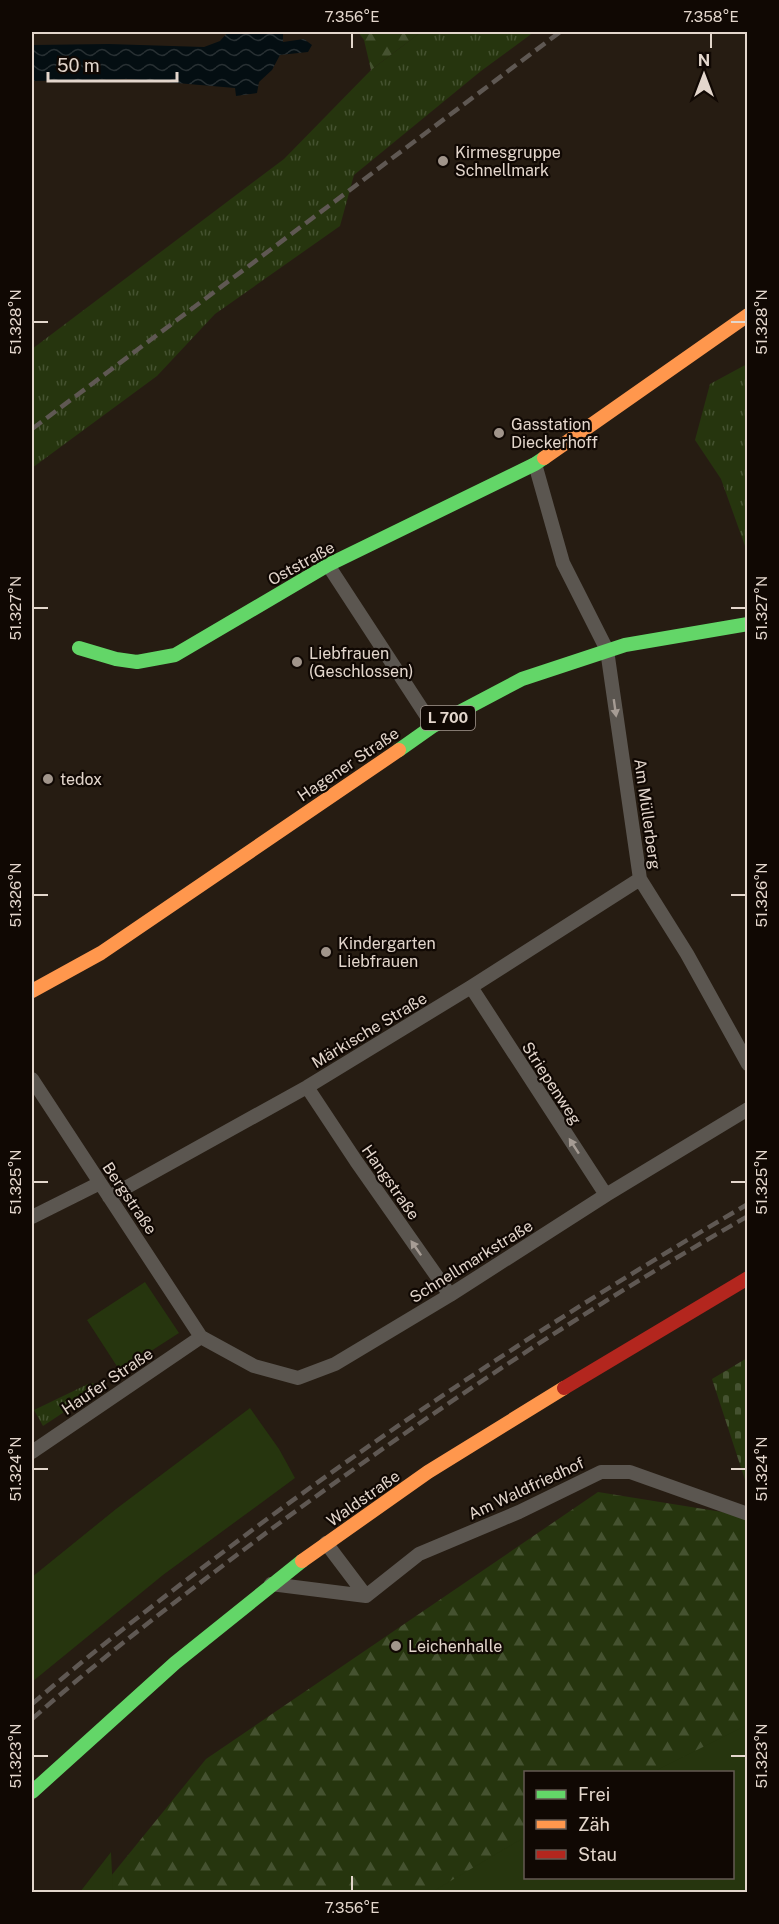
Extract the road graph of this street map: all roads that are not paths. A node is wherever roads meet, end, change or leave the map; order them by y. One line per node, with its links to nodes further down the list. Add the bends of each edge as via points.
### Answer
1 (747, 315): 2 (street, Oststraße)
2 (535, 464): 3 (street, Oststraße); 6 (street, via 563,563)
3 (327, 565): 5 (street, Oststraße, via 175,655 157,661 124,662); 7 (street)
4 (747, 624): 6 (street, Hagener Straße / L 700, via 655,638)
5 (79, 648)
6 (607, 650): 7 (street, Hagener Straße / L 700, via 522,679); 8 (street, Am Müllerberg, one-way to 8)
7 (433, 726): 10 (street, Hagener Straße / L 700, via 101,953)
8 (640, 879): 9 (street, Märkische Straße); 11 (street, Am Müllerberg, via 687,954)
9 (471, 987): 13 (street, Märkische Straße); 16 (street, Striepenweg, one-way to 9)
10 (32, 991)
11 (747, 1064)
12 (32, 1079): 15 (street, Bergstraße)
13 (307, 1087): 17 (street, Märkische Straße); 20 (street, Hangstraße, one-way to 13)
14 (747, 1109): 16 (street, Schnellmarkstraße)
15 (100, 1183): 17 (street, Bergstraße); 18 (street)
16 (606, 1195): 20 (street, Schnellmarkstraße)
17 (109, 1197): 21 (street, Bergstraße)
18 (32, 1217)
19 (747, 1278): 24 (street, Waldstraße, via 508,1422)
20 (450, 1295): 21 (street, Schnellmarkstraße, via 335,1364 298,1378 254,1366)
21 (201, 1337): 22 (street, Haufer Straße)
22 (32, 1452)
23 (747, 1515): 26 (street, Am Waldfriedhof, via 630,1472 601,1472 419,1554)
24 (326, 1543): 25 (street, Waldstraße); 26 (street)
25 (271, 1584): 26 (street); 27 (street, Waldstraße)
26 (366, 1596)
27 (32, 1792)

